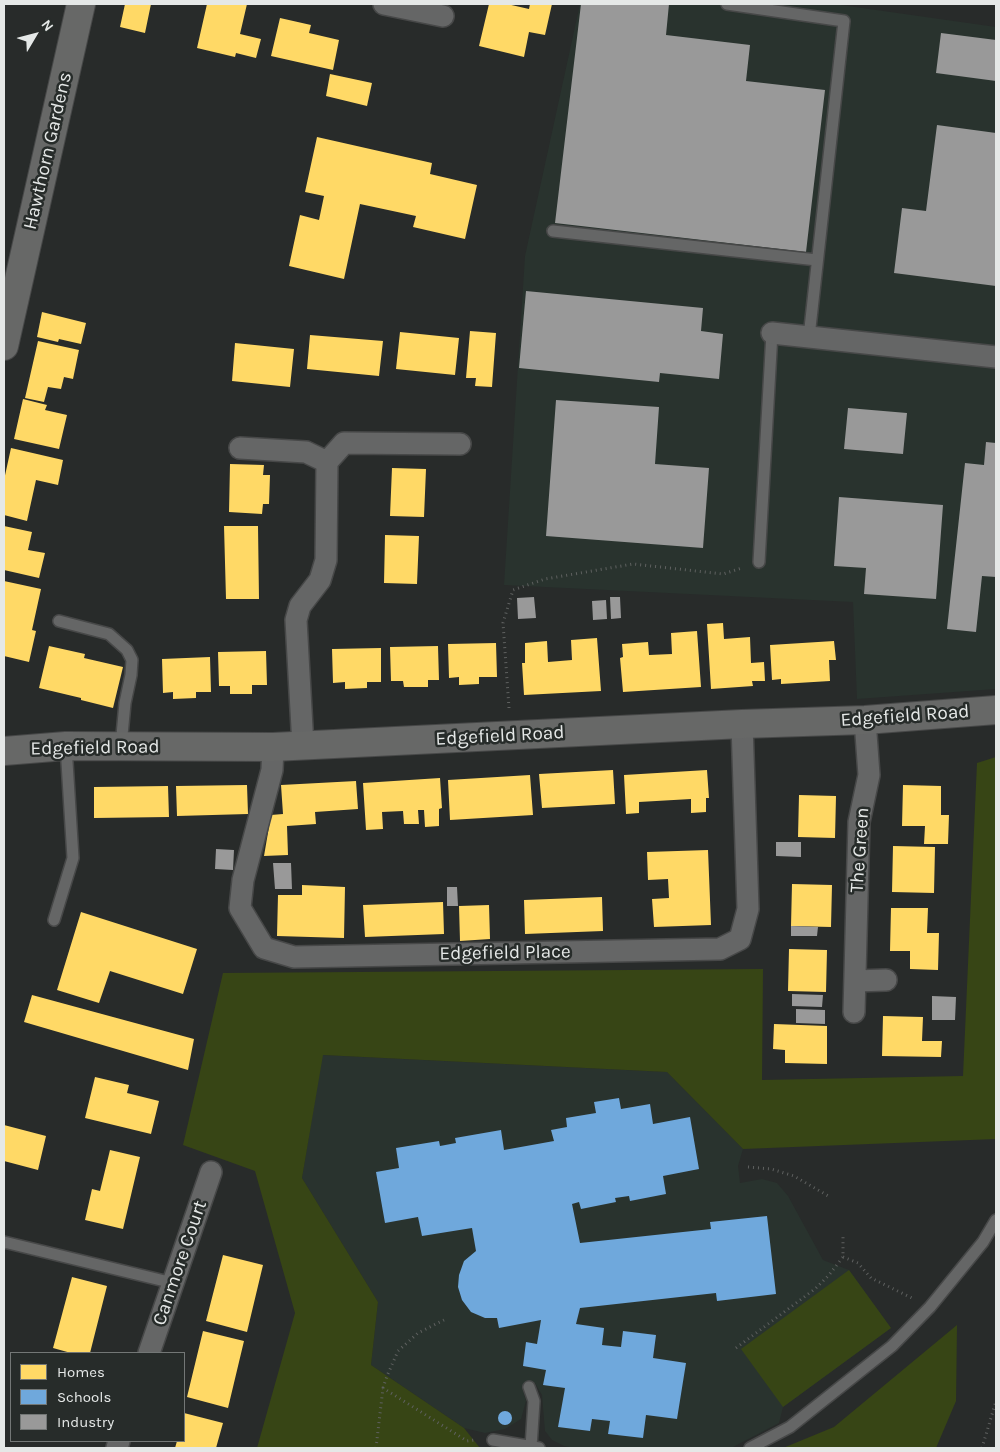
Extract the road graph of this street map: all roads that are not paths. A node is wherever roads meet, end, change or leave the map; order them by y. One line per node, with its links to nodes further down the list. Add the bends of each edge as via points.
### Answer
1 (81, 4): 9 (street, Hawthorn Gardens)
2 (384, 4): 4 (street)
3 (727, 4): 6 (lane, via 844,21)
4 (443, 16)
5 (553, 231): 6 (lane)
6 (817, 260): 8 (lane)
7 (772, 333): 8 (street); 14 (lane)
8 (809, 337): 10 (street)
9 (4, 346)
10 (996, 357)
11 (460, 444): 13 (street, via 344,442)
12 (240, 448): 13 (street, via 306,452)
13 (327, 462): 21 (street, via 326,560 320,580 300,606 296,620)
14 (759, 562)
15 (59, 621): 20 (lane, via 109,634 127,650 132,660)
16 (996, 710): 17 (street, Edgefield Road)
17 (865, 720): 18 (street, Edgefield Road); 26 (street, The Green, via 869,775 859,822)
18 (742, 724): 21 (street, Edgefield Road); 22 (street, Edgefield Place, via 748,909 740,939 720,949 294,957 264,948 240,908 243,880 272,770)
19 (66, 746): 20 (street, Edgefield Road); 23 (street, Edgefield Road); 24 (lane, via 73,858)
20 (121, 746): 22 (street, Edgefield Road)
21 (303, 746): 22 (street, Edgefield Road)
22 (273, 747)
23 (4, 751)
24 (54, 920)
25 (886, 980): 26 (street)
26 (855, 981): 27 (street, The Green)
27 (854, 1012)
28 (211, 1172): 31 (street, Canmore Court)
29 (996, 1220): 36 (lane, via 983,1242 930,1307 892,1346 790,1426)
30 (4, 1243): 31 (lane)
31 (173, 1283): 32 (street, Canmore Court)
32 (149, 1352)
33 (529, 1387): 35 (lane, via 534,1401)
34 (493, 1440): 35 (lane)
35 (535, 1448)
36 (750, 1448)

